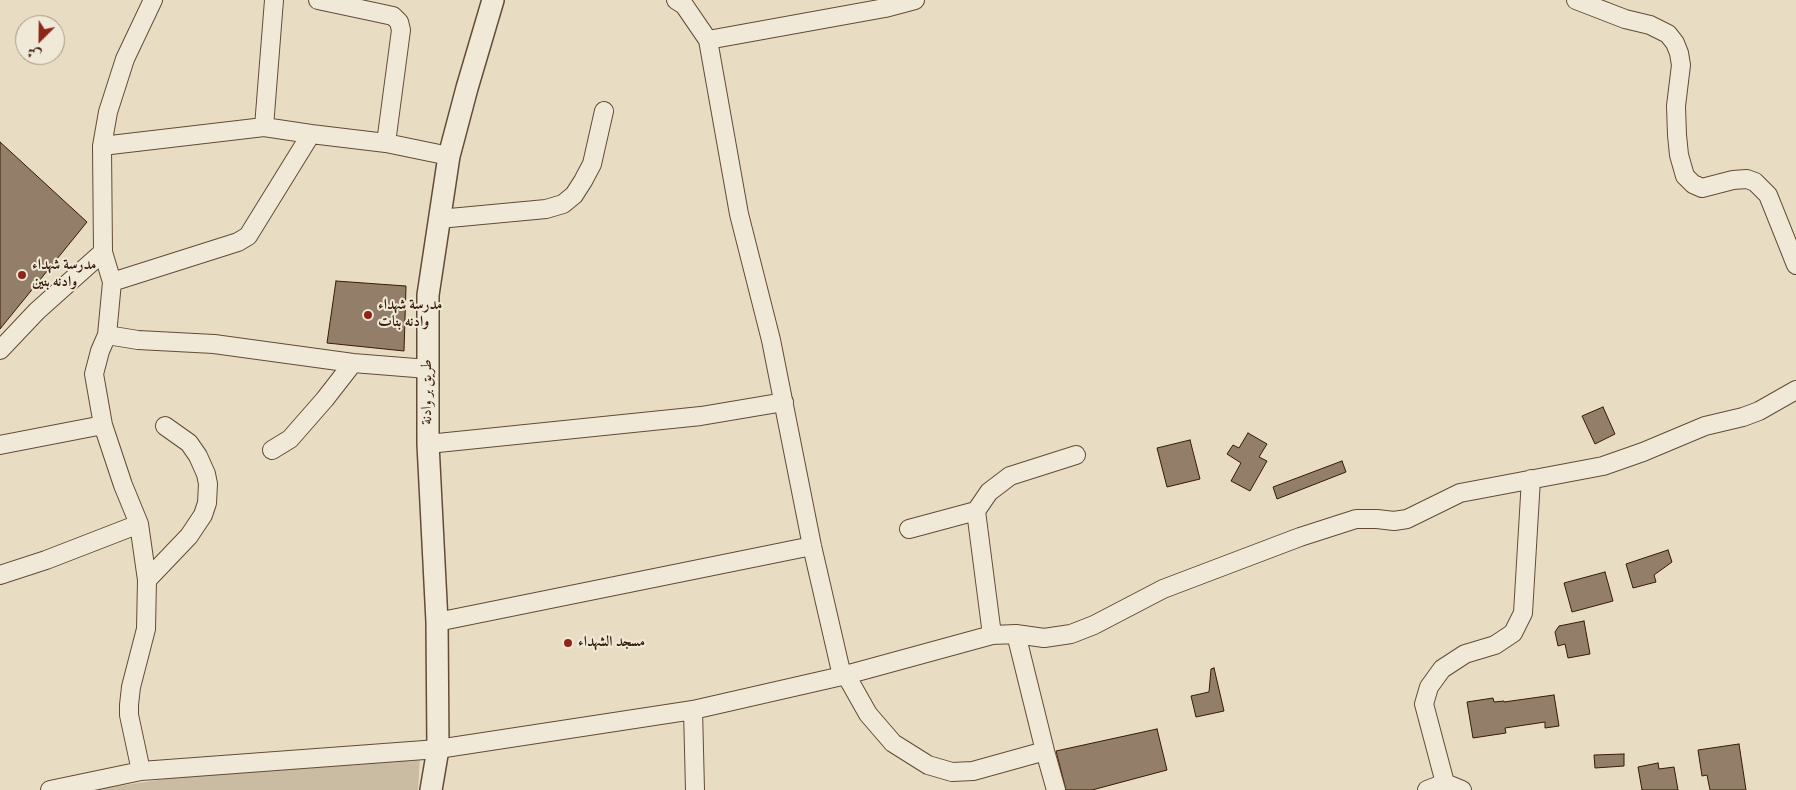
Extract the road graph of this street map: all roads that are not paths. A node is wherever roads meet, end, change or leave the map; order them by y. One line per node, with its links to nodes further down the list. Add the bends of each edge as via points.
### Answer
1 (153, 0): 13 (street, via 125,59 108,112)
2 (274, 0): 10 (street)
3 (318, 0): 12 (street, via 393,16 400,22)
4 (493, 0): 14 (street, طريق بر وادنة)
5 (676, 0): 8 (street, via 684,5)
6 (915, 0): 8 (street)
7 (1576, 0): 17 (street, via 1650,25 1668,34 1675,42 1681,65 1676,106 1677,135 1685,176 1702,188 1733,180 1756,182 1768,195)
8 (708, 40): 24 (street, via 739,214)
9 (604, 112): 15 (street, via 592,164 574,195 563,204 546,209)
10 (264, 127): 11 (street); 13 (street)
11 (311, 134): 12 (street); 18 (street, via 248,236)
12 (386, 143): 14 (street)
13 (102, 146): 16 (street)
14 (450, 156): 15 (street, طريق بر وادنة)
15 (439, 219): 22 (street, طريق بر وادنة, via 428,295)
16 (102, 252): 18 (street); 20 (street)
17 (1796, 265)
18 (112, 282): 19 (street)
19 (107, 335): 21 (street, via 214,344); 25 (street, via 94,374)
20 (0, 350)
21 (353, 363): 22 (street); 29 (street, via 295,434)
22 (428, 369): 27 (street, طريق بر وادنة)
23 (1796, 390): 31 (street, via 1759,410 1705,426 1603,466)
24 (784, 402): 27 (street, via 701,416); 35 (street)
25 (103, 425): 28 (street); 33 (street)
26 (166, 426): 37 (street, via 188,442 198,456 208,484 207,503 203,515 188,536)
27 (428, 444): 38 (street, طريق بر وادنة)
28 (0, 445)
29 (272, 450)
30 (1076, 454): 32 (street, via 1010,476 989,492)
31 (1531, 479): 39 (street, via 1460,494 1407,519 1356,519 1300,537 1163,589 1071,634 1044,638); 46 (street, via 1523,613 1513,633 1495,645 1465,654 1442,669 1429,687 1424,704)
32 (976, 511): 34 (street); 40 (street)
33 (139, 524): 36 (street); 37 (street)
34 (909, 529)
35 (812, 546): 38 (street); 41 (street)
36 (0, 576)
37 (147, 580): 45 (street, via 146,629 129,705)
38 (437, 622): 43 (street, طريق بر وادنة)
39 (1016, 634): 40 (street); 44 (street)
40 (992, 635): 41 (street)
41 (844, 675): 42 (street); 44 (street, via 868,714 893,743 934,768 952,772 973,770)
42 (693, 710): 43 (street); 49 (street)
43 (438, 748): 45 (street); 48 (street, طريق بر وادنة)
44 (1045, 751): 50 (street)
45 (141, 771): 47 (street)
46 (1445, 783): 51 (street); 52 (street)
47 (57, 789)
48 (431, 790)
49 (695, 790)
50 (1056, 790)
51 (1427, 790)
52 (1462, 790)

